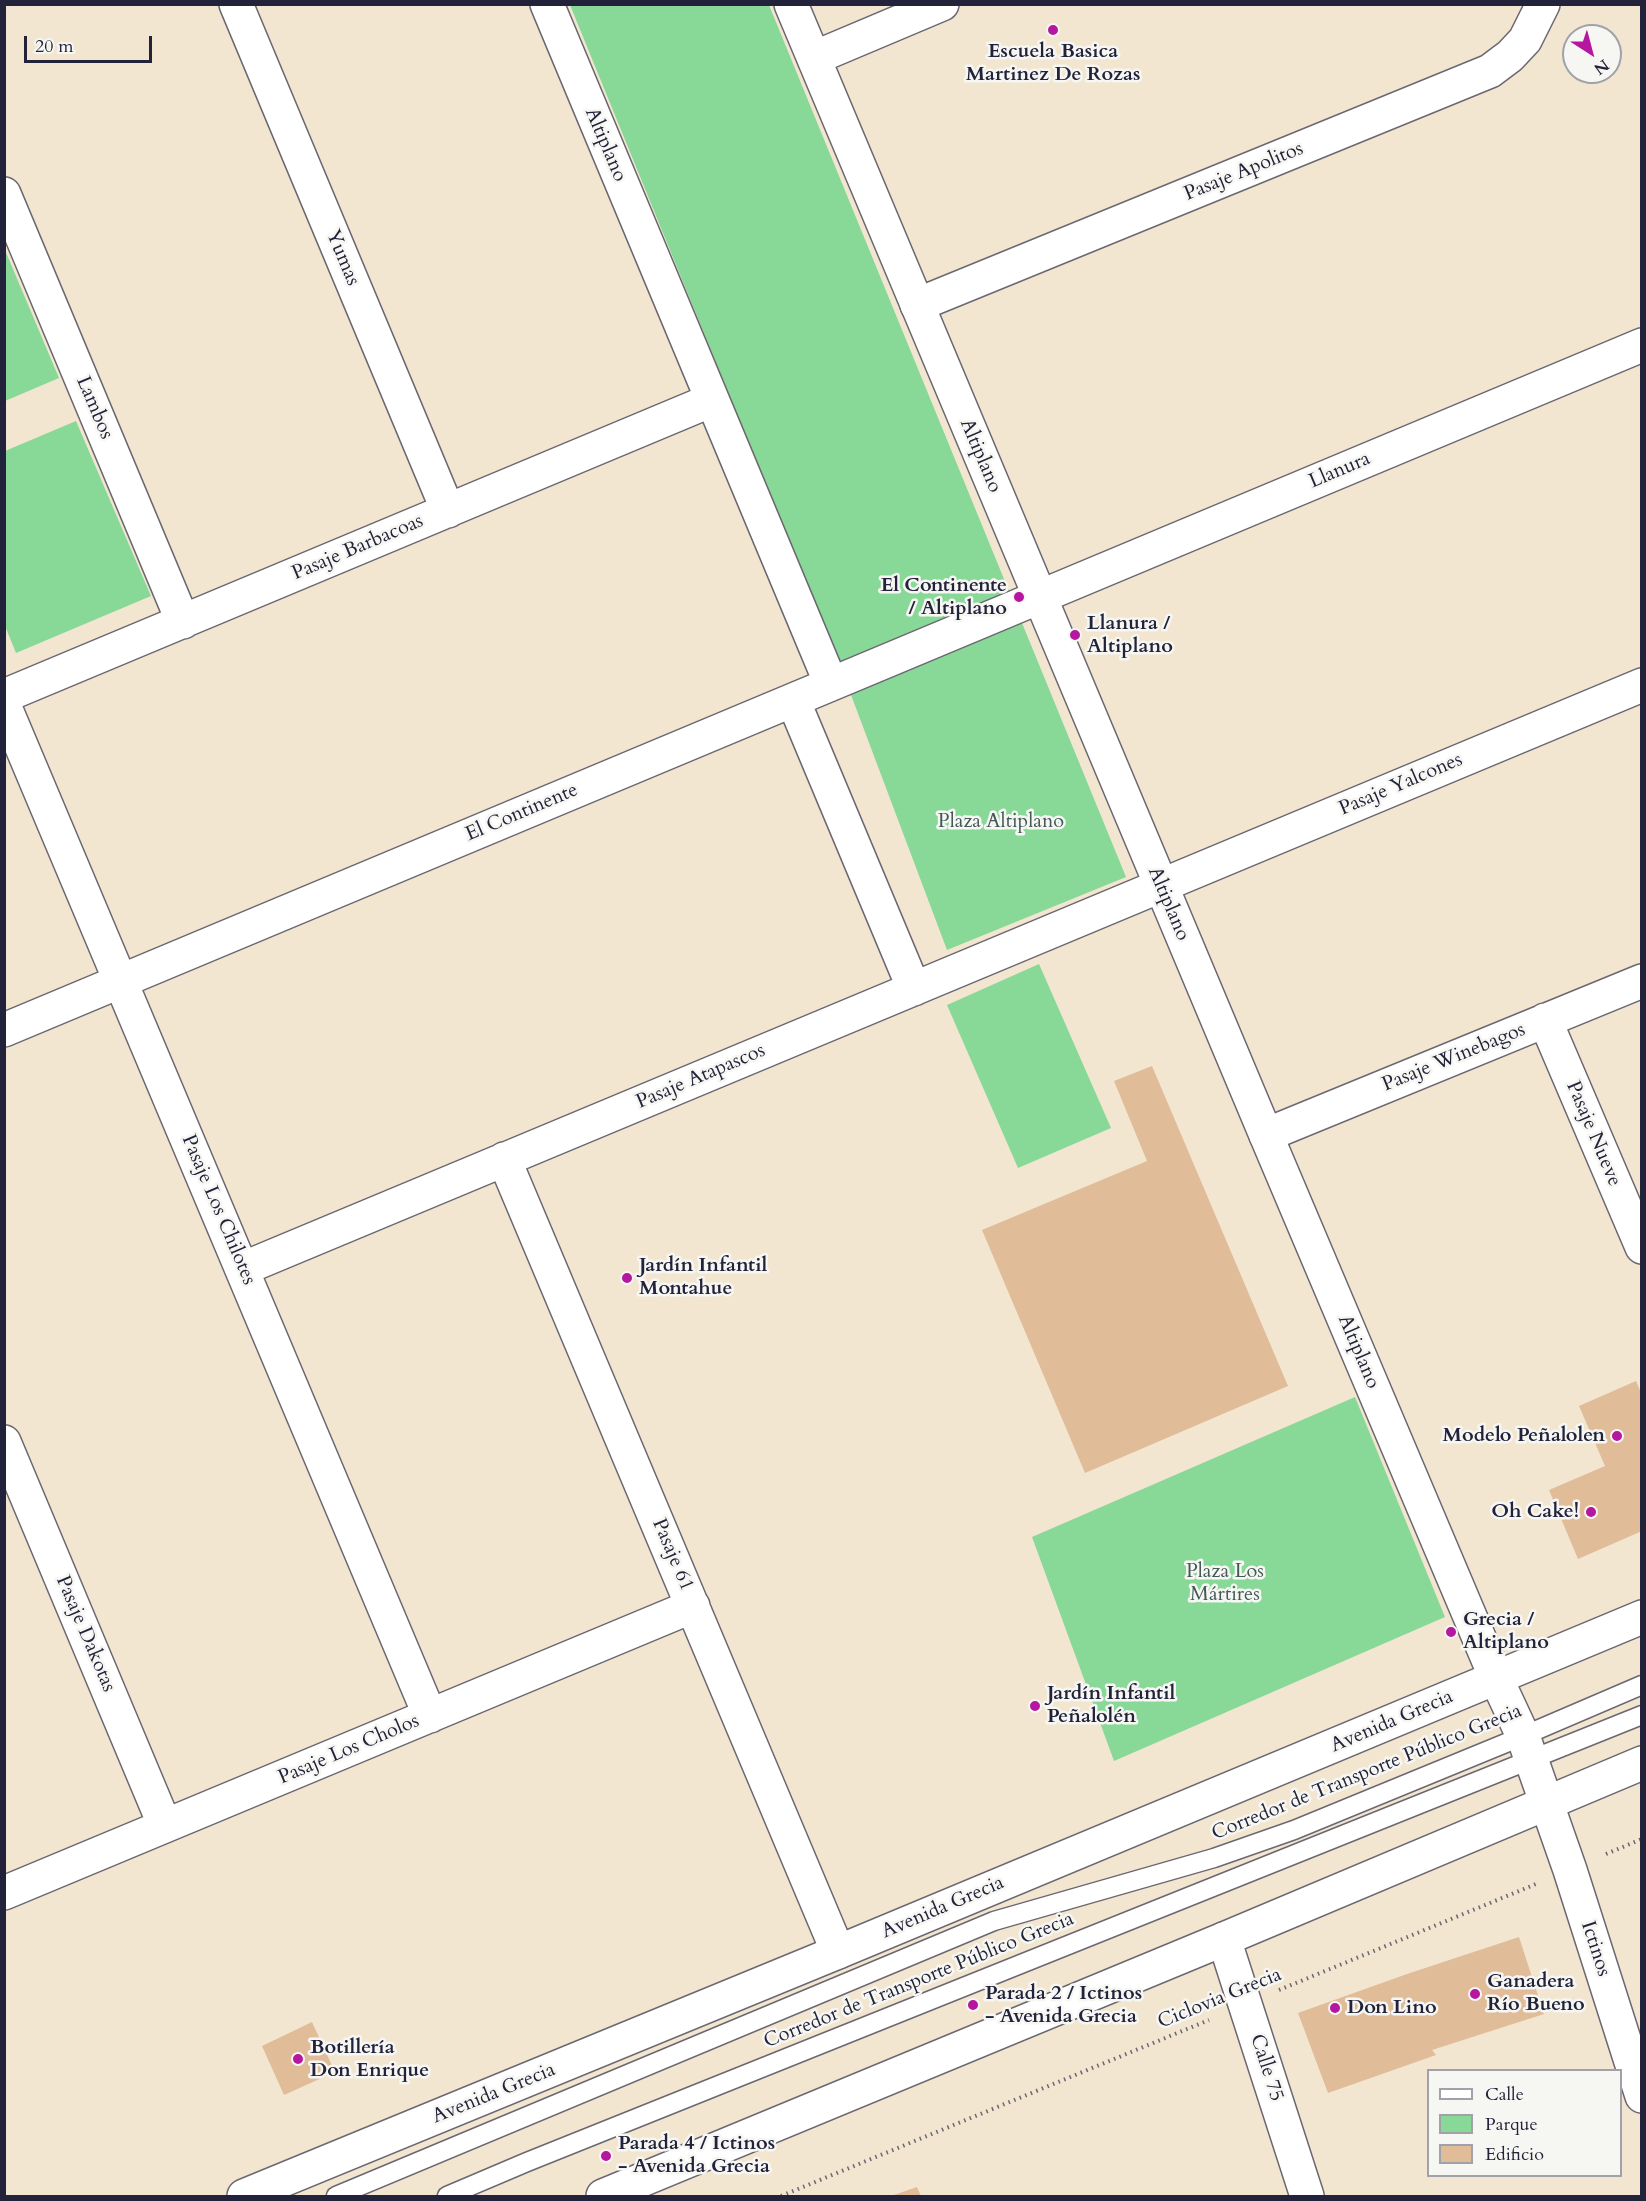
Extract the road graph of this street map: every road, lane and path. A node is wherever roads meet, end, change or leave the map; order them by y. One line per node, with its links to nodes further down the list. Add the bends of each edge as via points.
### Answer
1 (236, 4): 11 (street, Yumas)
2 (546, 4): 10 (street, Altiplano)
3 (791, 4): 6 (street, Altiplano)
4 (942, 4): 6 (street)
5 (1543, 4): 8 (street, Pasaje Apolitos, via 1525,40 1490,71)
6 (814, 58): 8 (street, Altiplano)
7 (4, 194): 13 (street, Lambos)
8 (917, 305): 12 (street, Altiplano)
9 (1641, 345): 12 (street, Llanura)
10 (712, 400): 11 (street, Pasaje Barbacoas); 14 (street, Altiplano)
11 (448, 511): 13 (street, Pasaje Barbacoas)
12 (1040, 597): 14 (street, El Continente); 19 (street, Altiplano)
13 (183, 622): 16 (street, Pasaje Barbacoas)
14 (831, 684): 17 (street, El Continente)
15 (1641, 685): 19 (street, Pasaje Yalcones)
16 (4, 696)
17 (793, 700): 20 (street, El Continente); 22 (street)
18 (4, 705): 20 (street, Pasaje Los Chilotes)
19 (1160, 885): 22 (street, Pasaje Atapascos); 25 (street, Altiplano)
20 (121, 981): 24 (street, El Continente); 28 (street, Pasaje Los Chilotes)
21 (1641, 981): 23 (street, Pasaje Winebagos)
22 (914, 988): 26 (street, Pasaje Atapascos)
23 (1545, 1020): 25 (street, Pasaje Winebagos); 27 (street, Pasaje Nueve)
24 (4, 1030)
25 (1266, 1135): 32 (street, Altiplano)
26 (504, 1159): 28 (street, Pasaje Atapascos); 30 (street, Pasaje 61)
27 (1641, 1247)
28 (242, 1269): 35 (street, Pasaje Los Chilotes)
29 (4, 1442): 39 (street, Pasaje Dakotas)
30 (693, 1606): 35 (street, Pasaje Los Cholos); 43 (street, Pasaje 61)
31 (1641, 1617): 32 (street, Avenida Grecia)
32 (1496, 1678): 36 (street, Altiplano); 43 (street, Avenida Grecia)
33 (1641, 1685): 36 (lane, Corredor de Transporte Público Grecia)
34 (1641, 1715): 36 (lane, Corredor de Transporte Público Grecia)
35 (430, 1716): 39 (street, Pasaje Los Cholos)
36 (1527, 1748): 38 (street, Altiplano); 47 (lane, Corredor de Transporte Público Grecia, via 1214,1858 994,1921); 48 (lane, Corredor de Transporte Público Grecia)
37 (1641, 1763): 38 (street)
38 (1547, 1803): 40 (street, Ictinos); 42 (street)
39 (165, 1826): 41 (street, Pasaje Los Cholos)
40 (1570, 1870): 44 (path, Ciclovia Grecia); 45 (street, Ictinos)
41 (4, 1893)
42 (1224, 1940): 44 (street, Calle 75); 49 (street)
43 (838, 1952): 46 (street, Avenida Grecia)
44 (1245, 2005): 50 (path, Ciclovia Grecia); 51 (street, Calle 75)
45 (1641, 2096)
46 (244, 2196)
47 (336, 2196)
48 (447, 2196)
49 (603, 2196)
50 (781, 2196)
51 (1307, 2196)

